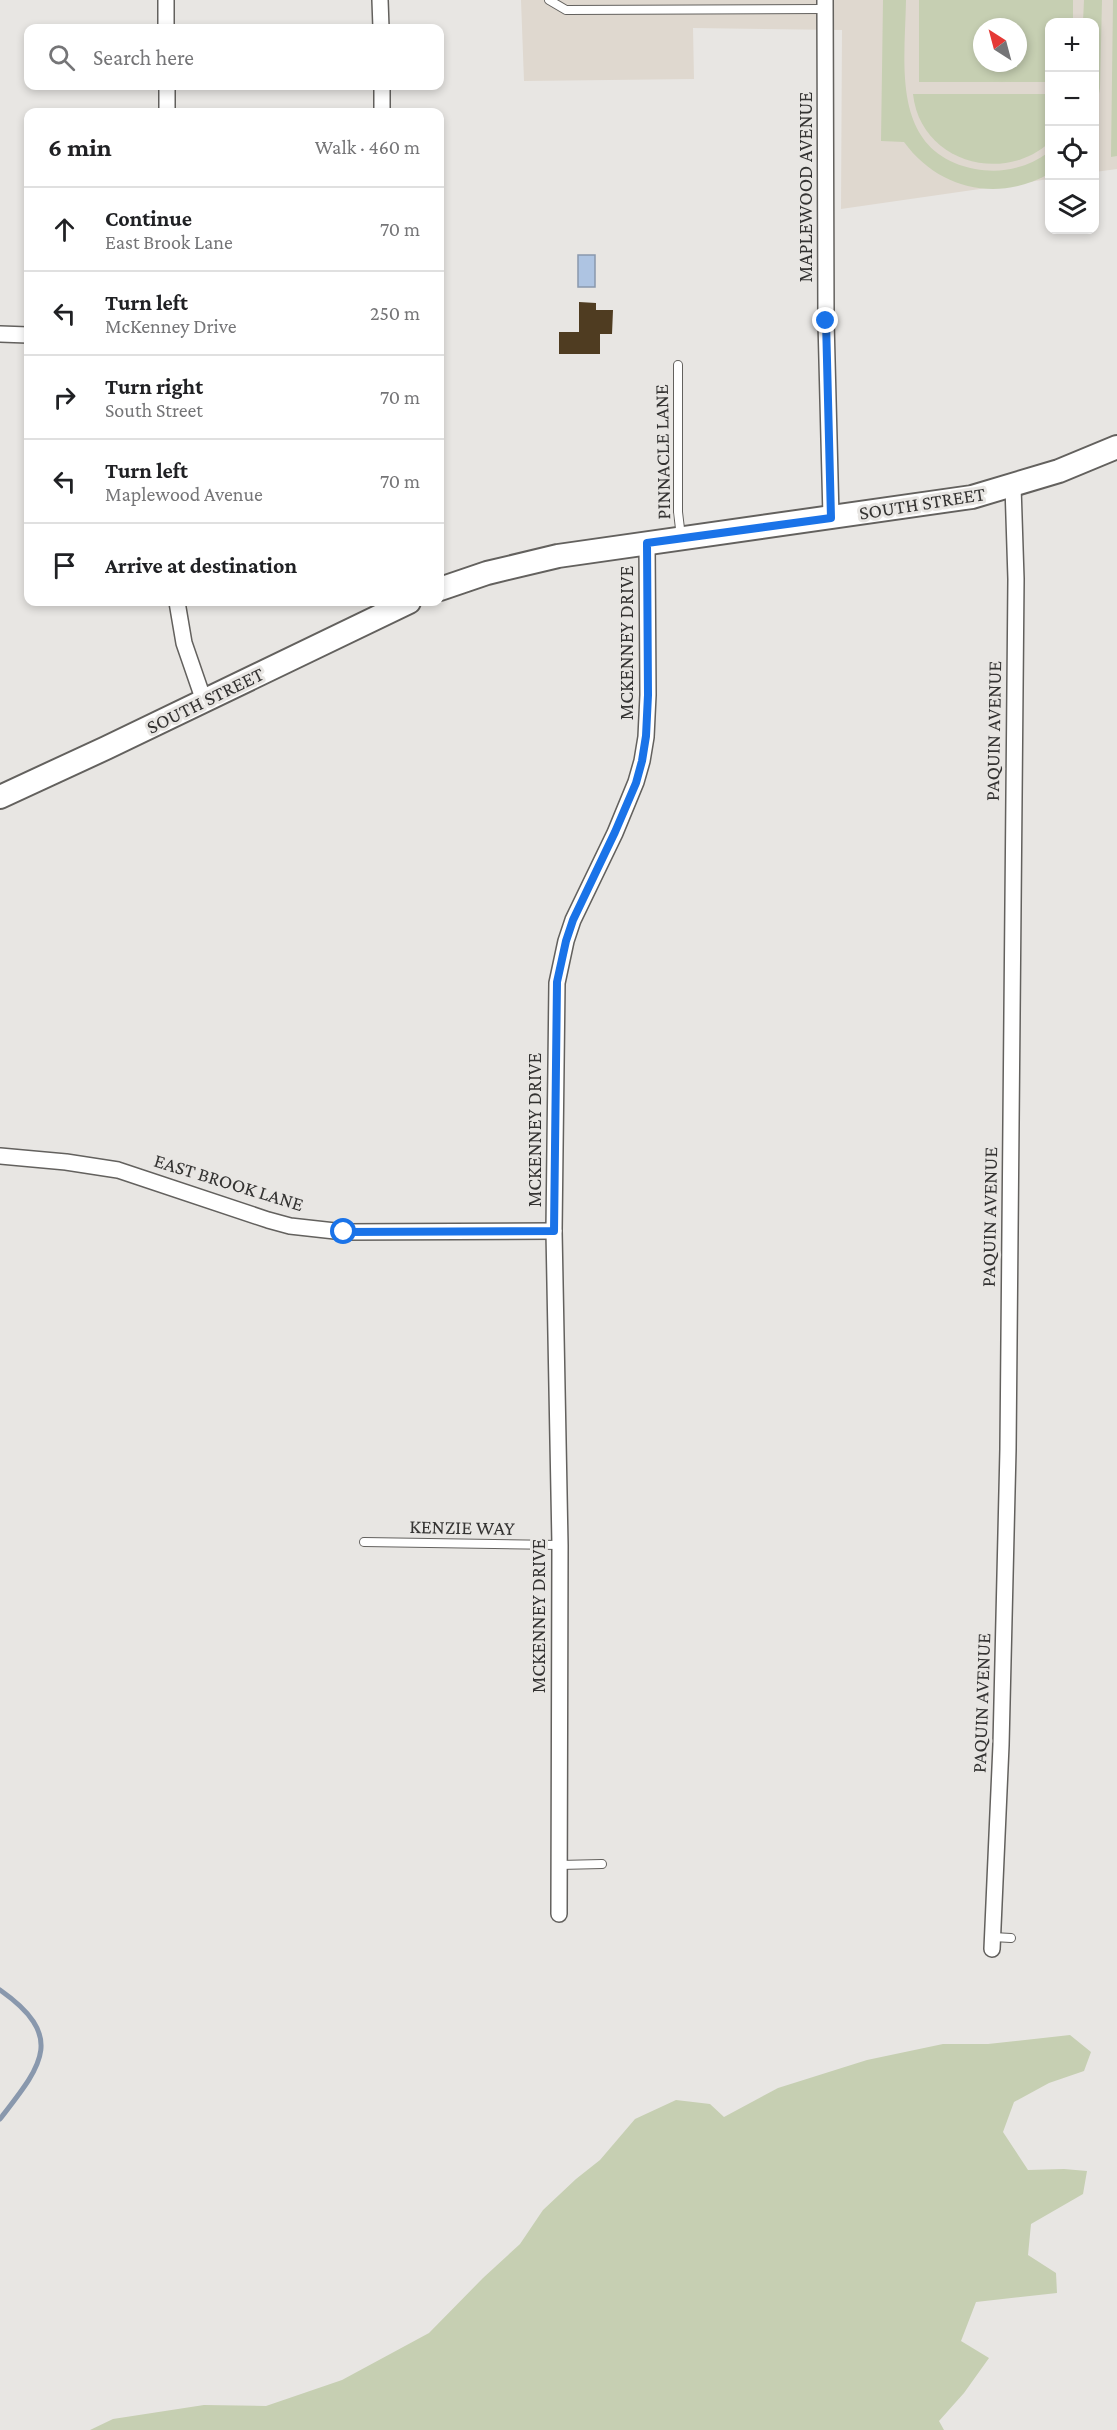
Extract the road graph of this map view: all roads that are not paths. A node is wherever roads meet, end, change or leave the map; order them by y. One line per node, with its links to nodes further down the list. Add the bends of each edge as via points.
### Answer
1 (166, 0): 5 (street)
2 (380, 0): 6 (street)
3 (549, 0): 4 (lane, via 566,10)
4 (825, 4): 16 (street, MAPLEWOOD AVENUE)
5 (166, 24)
6 (381, 24)
7 (167, 90): 9 (street)
8 (382, 90): 10 (street)
9 (168, 108)
10 (382, 108)
11 (0, 334): 12 (street)
12 (24, 335)
13 (678, 365): 17 (lane, PINNACLE LANE)
14 (1117, 447): 15 (street, SOUTH STREET)
15 (1013, 486): 16 (street, SOUTH STREET, via 957,500); 32 (street, PAQUIN AVENUE, via 1016,579 1008,1449)
16 (831, 518): 17 (street, SOUTH STREET)
17 (681, 538): 18 (street, SOUTH STREET)
18 (647, 543): 19 (street, SOUTH STREET, via 537,560); 25 (street, MCKENNEY DRIVE, via 648,695 642,761 615,832 573,920 557,982)
19 (444, 587)
20 (178, 606): 22 (street, via 184,644)
21 (401, 606): 22 (street, SOUTH STREET)
22 (204, 701): 23 (street, SOUTH STREET)
23 (0, 797)
24 (0, 1156): 25 (street, EAST BROOK LANE, via 129,1173 268,1220 315,1229)
25 (554, 1231): 27 (street, MCKENNEY DRIVE)
26 (364, 1542): 27 (lane, KENZIE WAY)
27 (560, 1545): 29 (street, MCKENNEY DRIVE)
28 (602, 1864): 29 (lane)
29 (559, 1865): 30 (street, MCKENNEY DRIVE)
30 (559, 1914)
31 (1011, 1938): 32 (lane)
32 (993, 1943)

